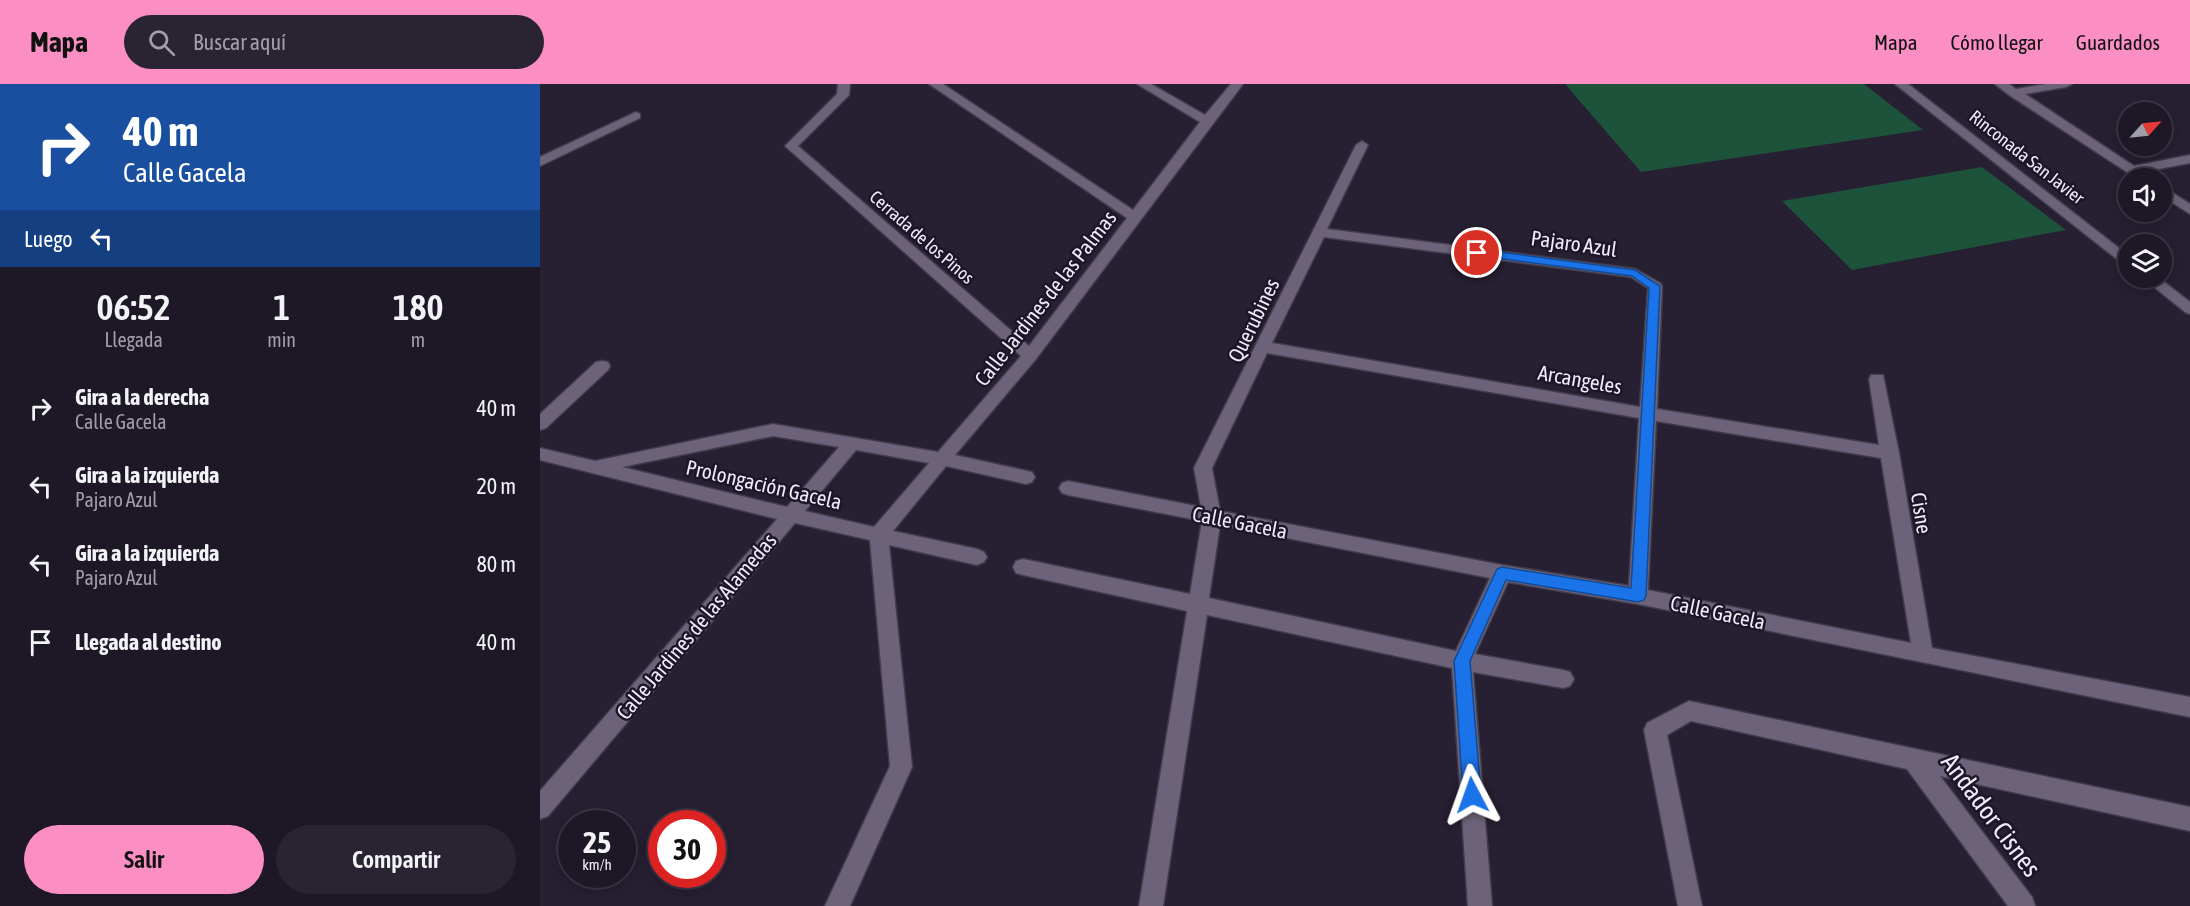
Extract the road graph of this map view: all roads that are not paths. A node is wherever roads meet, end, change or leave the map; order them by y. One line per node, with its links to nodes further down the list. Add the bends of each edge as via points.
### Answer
1 (844, 84): 24 (street, Cerrada de los Pinos, via 843,95 791,146)
2 (935, 84): 18 (street)
3 (1143, 84): 10 (street)
4 (1237, 84): 10 (street, Calle Jardines de las Palmas)
5 (1901, 84): 20 (street, Rinconada San Javier)
6 (2001, 84): 8 (street)
7 (2066, 84): 8 (street)
8 (2013, 93): 14 (street)
9 (636, 116): 13 (street)
10 (1207, 121): 18 (street, Calle Jardines de las Palmas)
11 (1362, 145): 19 (street, Querubines)
12 (2190, 159): 15 (street)
13 (540, 162)
14 (2129, 168)
15 (2143, 168)
16 (2172, 197): 17 (street)
17 (2190, 210)
18 (1134, 217): 24 (street, Calle Jardines de las Palmas)
19 (1319, 232): 23 (street, Querubines); 27 (street, Pajaro Azul, via 1635,273 1655,286)
20 (2118, 253)
21 (2163, 288): 22 (street)
22 (2190, 309)
23 (1263, 347): 27 (street, Arcangeles); 37 (street, Querubines, via 1203,468)
24 (1030, 355): 32 (street, Calle Jardines de las Palmas)
25 (602, 366): 28 (street)
26 (1877, 379): 30 (street, Cisne)
27 (1648, 414): 30 (street, Arcangeles); 42 (street, Pajaro Azul)
28 (540, 424)
29 (852, 444): 32 (street); 33 (street, via 773,430); 36 (street, Calle Jardines de las Alamedas)
30 (1890, 453): 44 (street, Cisne)
31 (540, 454): 33 (street, Prolongación Gacela)
32 (943, 459): 34 (street); 38 (street, Calle Jardines de las Palmas)
33 (594, 466): 36 (street, Prolongación Gacela)
34 (1026, 477)
35 (1068, 488): 37 (street, Calle Gacela)
36 (790, 515): 38 (street, Prolongación Gacela); 49 (street, Calle Jardines de las Alamedas)
37 (1212, 517): 41 (street, Calle Gacela); 43 (street, Querubines)
38 (879, 534): 39 (street, Prolongación Gacela); 51 (street, via 901,766)
39 (977, 557)
40 (1023, 567): 43 (street)
41 (1502, 573): 42 (street, Calle Gacela); 45 (street)
42 (1638, 596): 44 (street, Calle Gacela)
43 (1198, 606): 45 (street); 52 (street, Querubines)
44 (1923, 655): 47 (street, Calle Gacela)
45 (1462, 661): 46 (street); 53 (street)
46 (1563, 679)
47 (2190, 707)
48 (1913, 758): 50 (street); 54 (street, via 1689,711 1655,730); 55 (street, Andador Cisnes)
49 (540, 808)
50 (2190, 819)
51 (837, 906)
52 (1152, 906)
53 (1480, 906)
54 (1690, 906)
55 (2023, 906)

